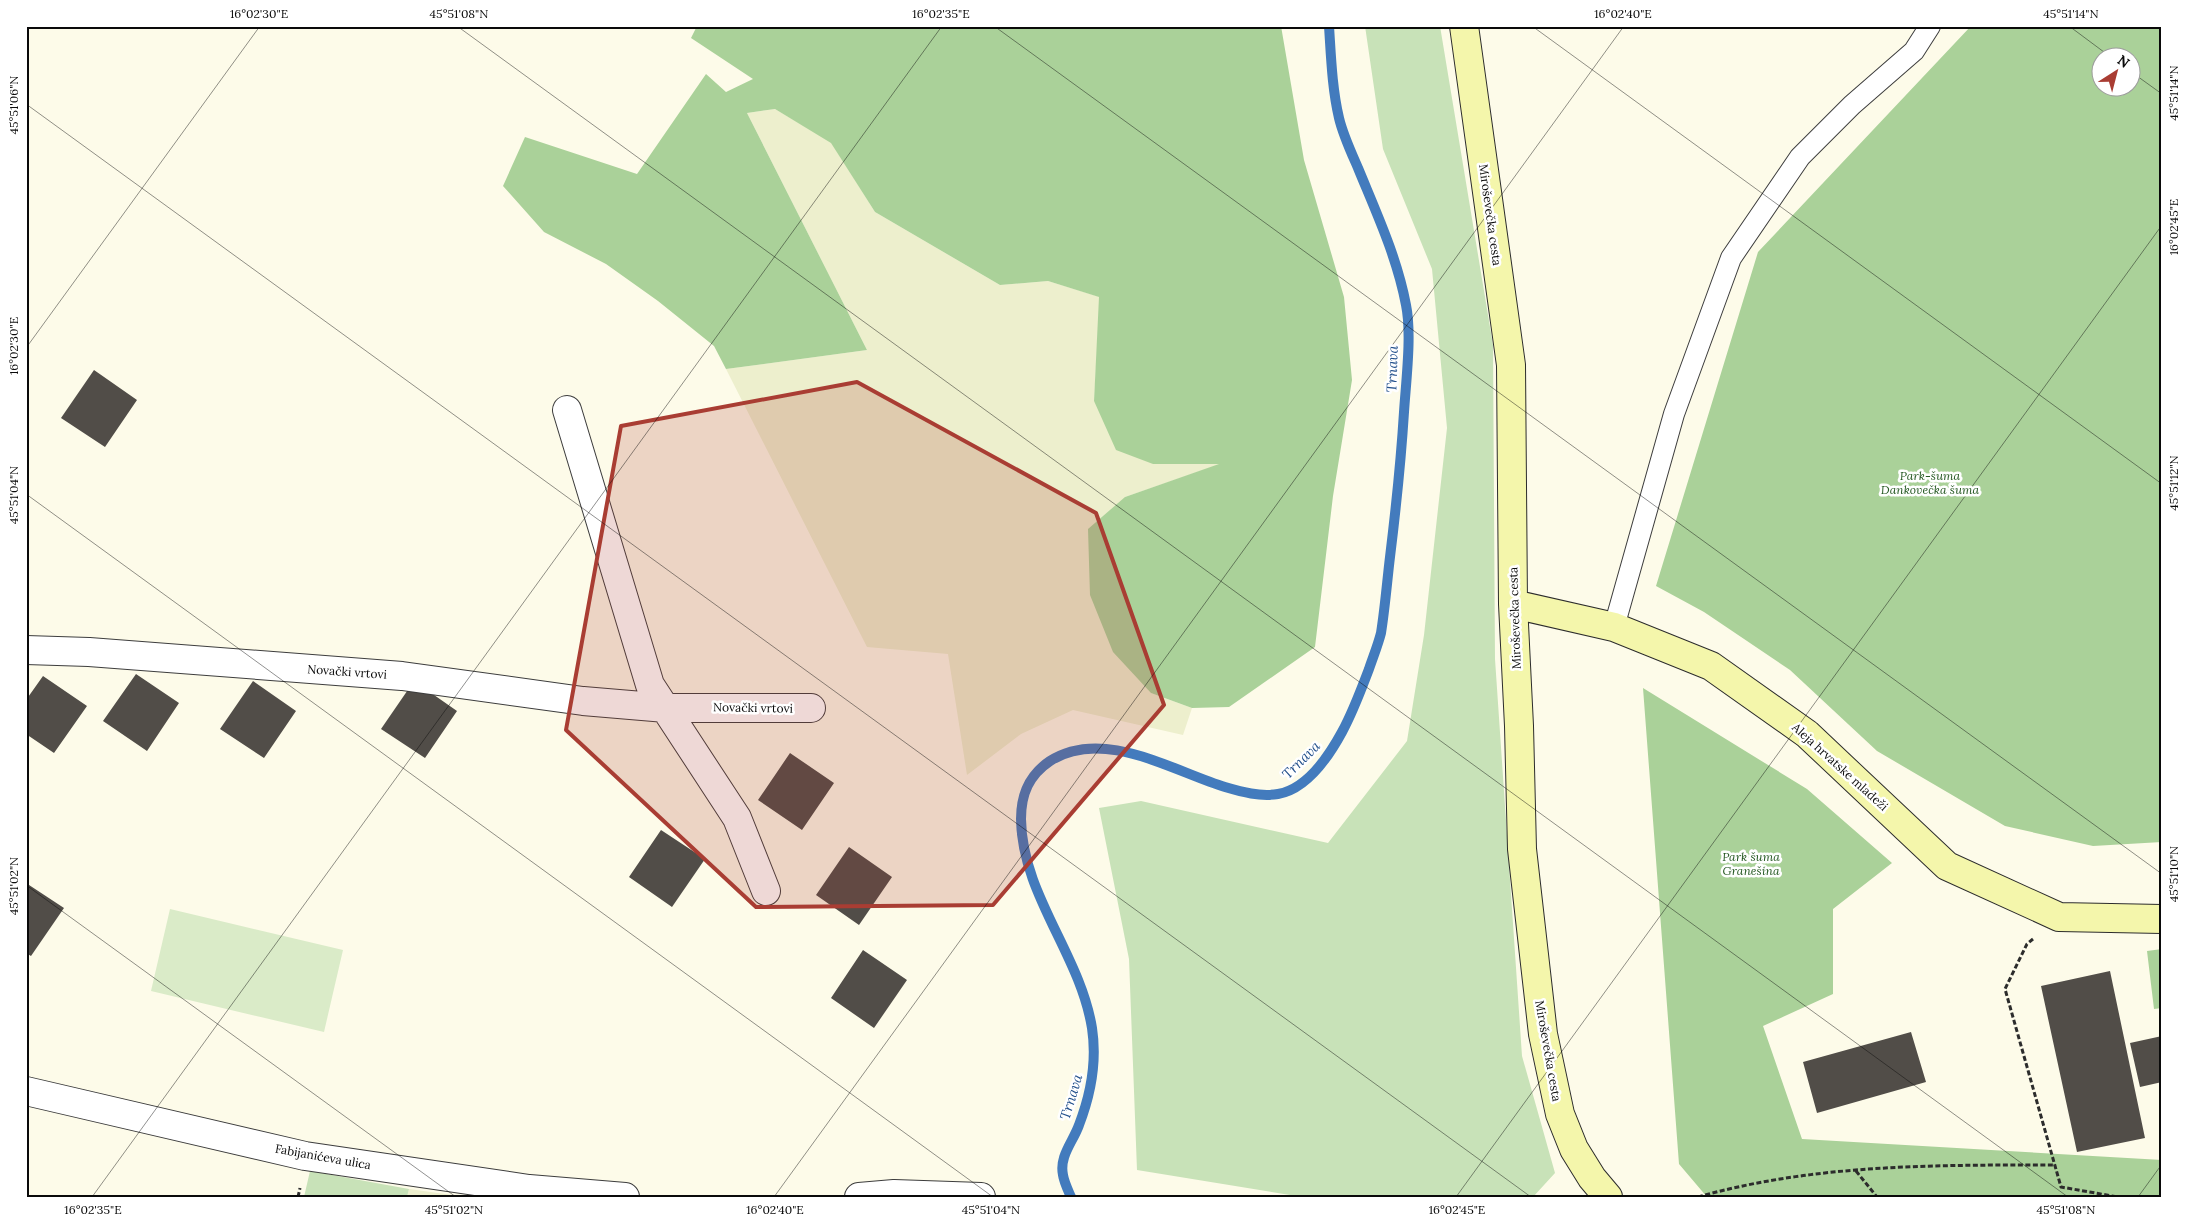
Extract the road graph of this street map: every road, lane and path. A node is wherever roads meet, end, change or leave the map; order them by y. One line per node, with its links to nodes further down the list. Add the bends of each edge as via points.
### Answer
1 (1464, 26): 4 (main road, Miroševečka cesta, via 1511,365)
2 (1930, 26): 5 (lane, via 1914,51 1852,105 1800,157 1731,258 1674,414)
3 (566, 410): 7 (street, via 650,685)
4 (1513, 604): 5 (main road, Aleja hrvatske mladeži); 18 (main road, Miroševečka cesta, via 1522,849 1543,1034 1560,1114 1592,1178)
5 (1614, 627): 10 (main road, Aleja hrvatske mladeži, via 1711,666 1808,734 1947,866)
6 (26, 650): 7 (street, Novački vrtovi, via 402,676 583,701)
7 (666, 708): 8 (street, Novački vrtovi); 9 (street, via 737,818)
8 (811, 708)
9 (766, 891)
10 (2059, 917): 11 (main road, Aleja hrvatske mladeži); 13 (path, via 2027,944 2005,989)
11 (2162, 919)
12 (26, 1091): 15 (street, Fabijanićeva ulica, via 305,1156 529,1189)
13 (2055, 1165): 14 (path, via 1934,1164); 21 (path, via 2061,1187)
14 (1856, 1170): 19 (path, via 1808,1173 1735,1186); 20 (path)
15 (625, 1197)
16 (859, 1197): 17 (street, via 894,1194)
17 (981, 1197)
18 (1608, 1197)
19 (1698, 1197)
20 (1877, 1197)
21 (2118, 1197)

